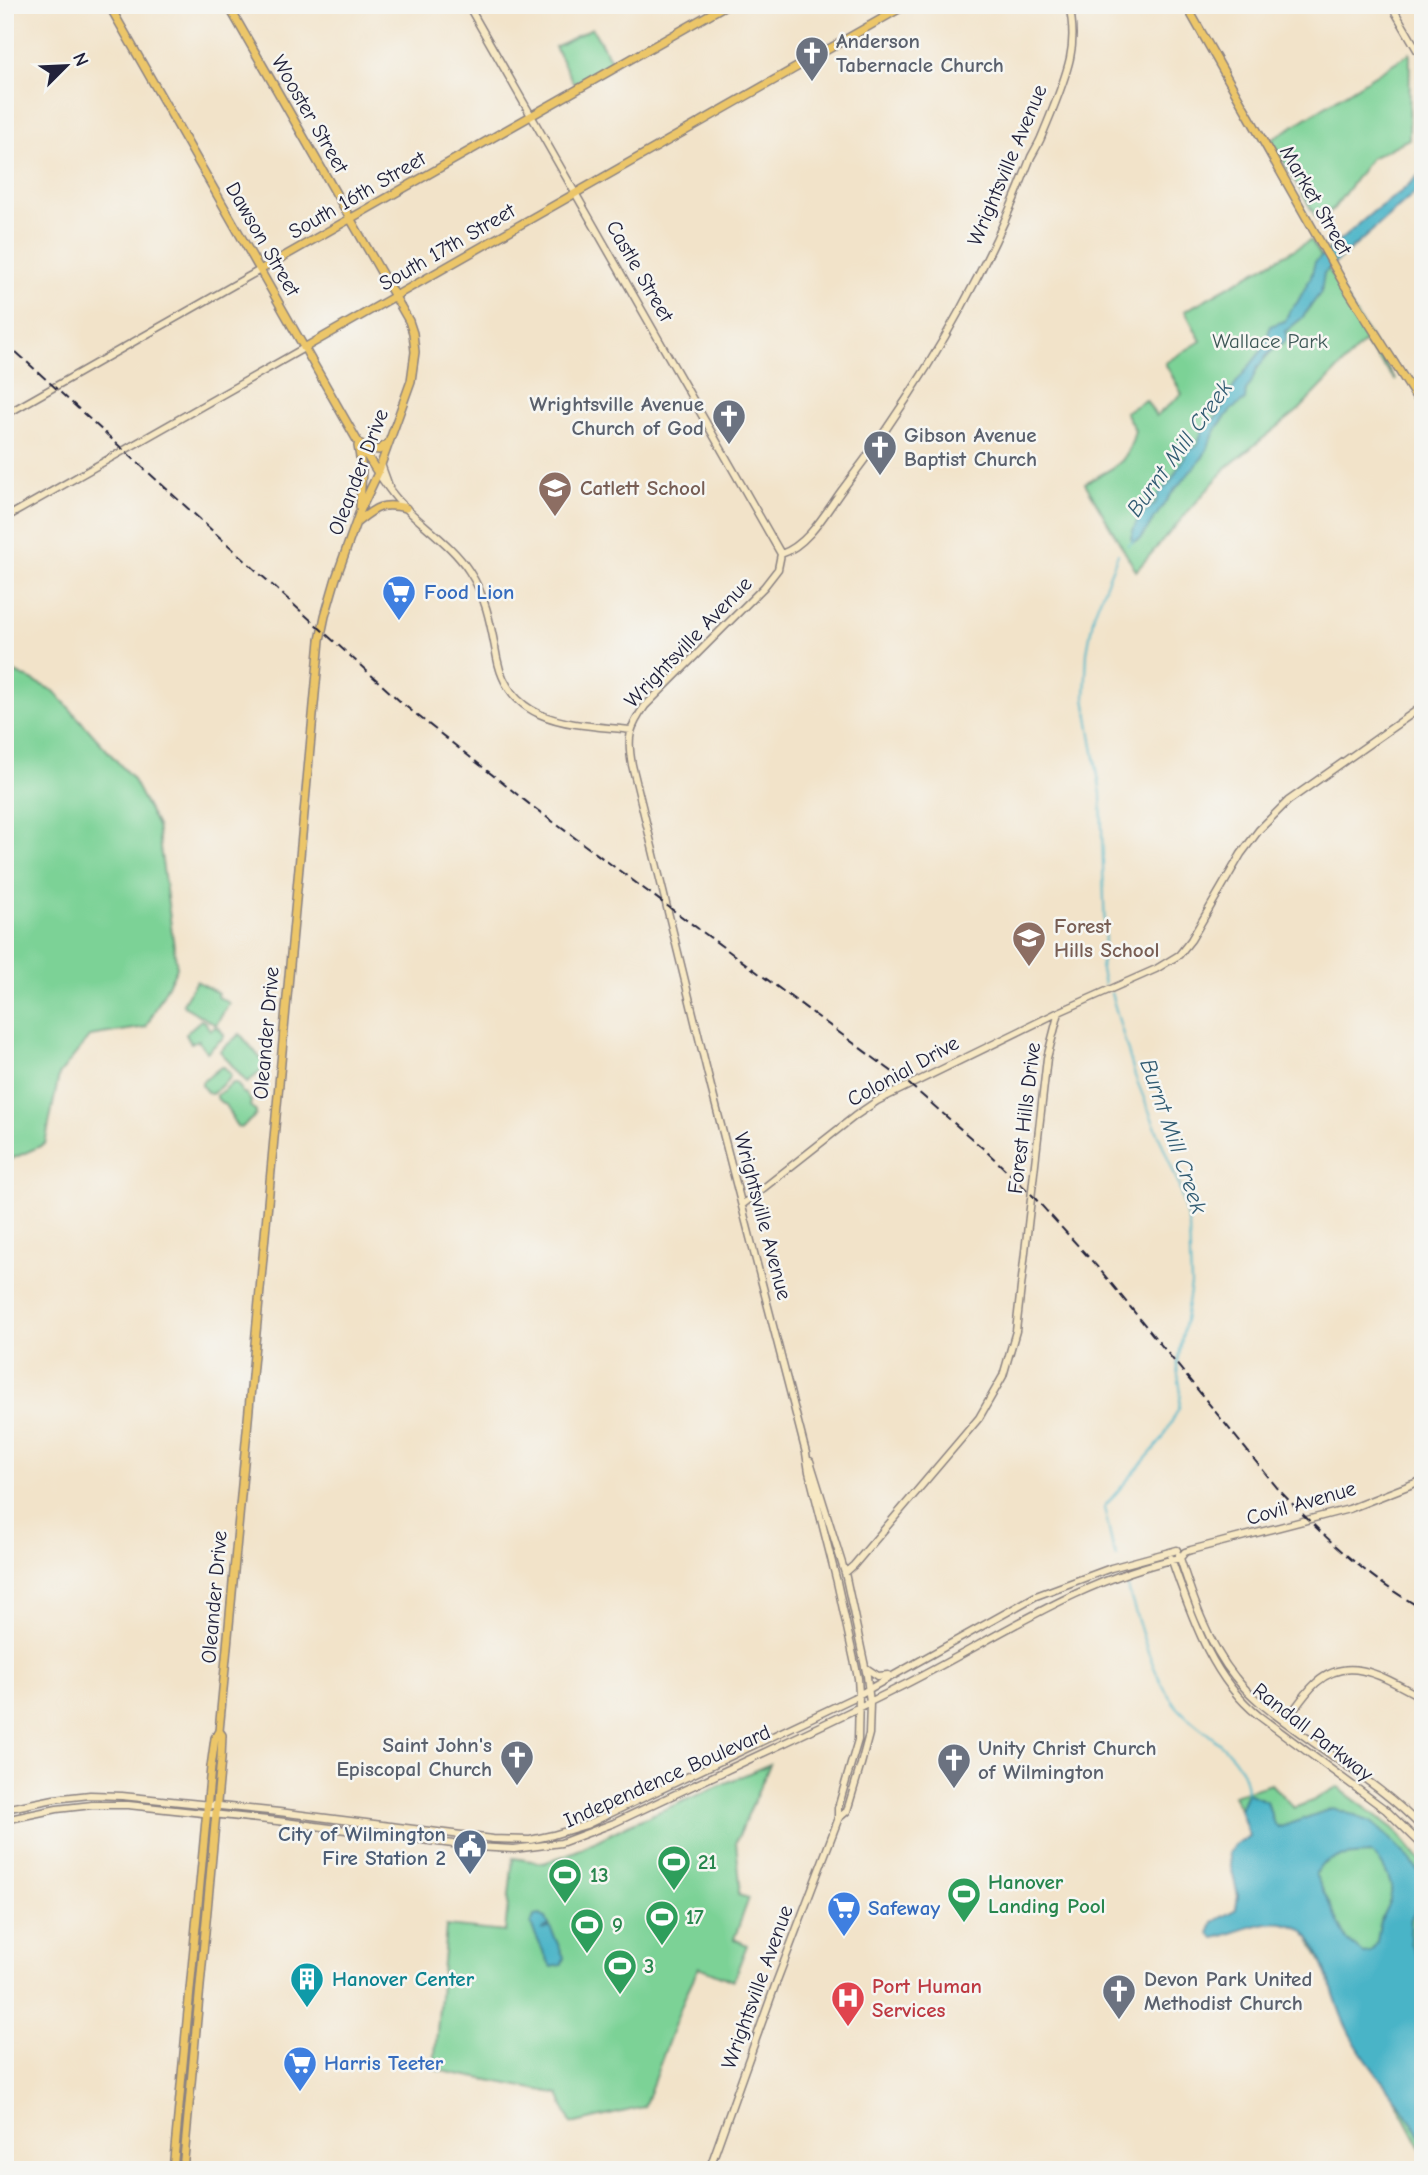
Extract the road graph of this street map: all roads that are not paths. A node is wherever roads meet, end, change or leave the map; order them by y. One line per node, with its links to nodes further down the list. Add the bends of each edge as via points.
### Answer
1 (109, 5): 13 (main road, Dawson Street)
2 (228, 5): 12 (main road, Wooster Street)
3 (468, 5): 10 (street, Castle Street)
4 (726, 5): 10 (main road, South 16th Street)
5 (906, 5): 11 (main road, South 17th Street)
6 (1069, 5): 28 (street, Wrightsville Avenue, via 1073,29 1070,57 1040,141 994,244 895,416 801,542)
7 (1186, 5): 17 (main road, Market Street, via 1344,284)
8 (1391, 5): 9 (street)
9 (1423, 60)
10 (532, 116): 11 (street, Castle Street); 12 (main road, South 16th Street)
11 (575, 193): 14 (main road, South 17th Street); 28 (street, Castle Street)
12 (351, 219): 13 (main road, South 16th Street); 14 (main road, Wooster Street)
13 (260, 270): 15 (main road, Dawson Street); 18 (street, South 16th Street)
14 (395, 297): 15 (main road, South 17th Street); 16 (main road, Wooster Street, via 409,321)
15 (304, 348): 19 (main road, Dawson Street); 26 (street, South 17th Street)
16 (415, 352): 20 (main road, Oleander Drive, via 411,381)
17 (1423, 408)
18 (5, 415)
19 (356, 438): 20 (main road, via 374,450); 22 (main road, Dawson Street); 25 (main road, via 362,469)
20 (389, 441): 21 (main road, Oleander Drive)
21 (381, 464): 22 (main road, Oleander Drive); 23 (street, Dawson Street)
22 (378, 473): 23 (street, Dawson Street); 25 (main road, Oleander Drive)
23 (389, 488): 24 (street, Dawson Street)
24 (407, 508): 27 (main road, via 382,505); 30 (street, Dawson Street, via 448,545 472,575 488,612 500,671 519,700 551,720)
25 (360, 511): 27 (main road, Oleander Drive)
26 (5, 518)
27 (356, 524): 45 (main road, Oleander Drive, via 325,615 318,653)
28 (781, 554): 30 (street, Wrightsville Avenue, via 778,569 764,587 645,706)
29 (1423, 706): 31 (street, via 1271,817 1241,854 1179,955)
30 (631, 730): 32 (street, Wrightsville Avenue, via 632,765)
31 (1059, 1012): 32 (street, Colonial Drive, via 877,1101); 36 (street, Forest Hills Drive, via 1047,1058 1016,1331 1003,1376 979,1418)
32 (743, 1205): 33 (street, Wrightsville Avenue)
33 (806, 1453): 36 (street, Wrightsville Avenue); 40 (street, Wrightsville Avenue)
34 (1423, 1480): 35 (street, Covil Avenue, via 1349,1509)
35 (1175, 1555): 38 (street, Independence Boulevard, via 1111,1567 1036,1596); 42 (street, Independence Boulevard, via 1076,1592); 44 (street, Randall Parkway, via 1222,1659 1249,1694); 54 (street, Randall Parkway, via 1207,1648 1240,1698 1393,1815)
36 (845, 1573): 37 (street, Wrightsville Avenue)
37 (866, 1668): 38 (street, via 878,1676); 39 (street, Wrightsville Avenue)
38 (900, 1672): 39 (street, Independence Boulevard)
39 (869, 1689): 40 (street, Independence Boulevard); 42 (street, Wrightsville Avenue)
40 (859, 1694): 43 (street, Wrightsville Avenue); 47 (street, Independence Boulevard, via 601,1818 541,1838 493,1839)
41 (1423, 1698): 44 (street, via 1370,1672 1347,1668 1316,1682)
42 (870, 1703): 43 (street, Independence Boulevard); 51 (street, Wrightsville Avenue, via 864,1754 847,1811)
43 (860, 1708): 50 (street, Independence Boulevard, via 614,1823 551,1845 476,1847); 51 (street, Wrightsville Avenue, via 858,1740)
44 (1285, 1722): 53 (street, Randall Parkway)
45 (219, 1731): 46 (main road, Oleander Drive); 47 (main road, Oleander Drive)
46 (208, 1805): 47 (street, Independence Boulevard); 48 (street, Independence Boulevard, via 90,1795); 49 (main road, Oleander Drive)
47 (217, 1806): 50 (main road, Oleander Drive)
48 (5, 1809)
49 (206, 1814): 50 (street, Independence Boulevard); 52 (street, Independence Boulevard, via 92,1805); 55 (main road, Oleander Drive)
50 (216, 1815): 56 (main road, Oleander Drive)
51 (839, 1816): 57 (street, Wrightsville Avenue)
52 (5, 1820)
53 (1423, 1829)
54 (1423, 1846)
55 (173, 2170)
56 (183, 2170)
57 (709, 2170)

